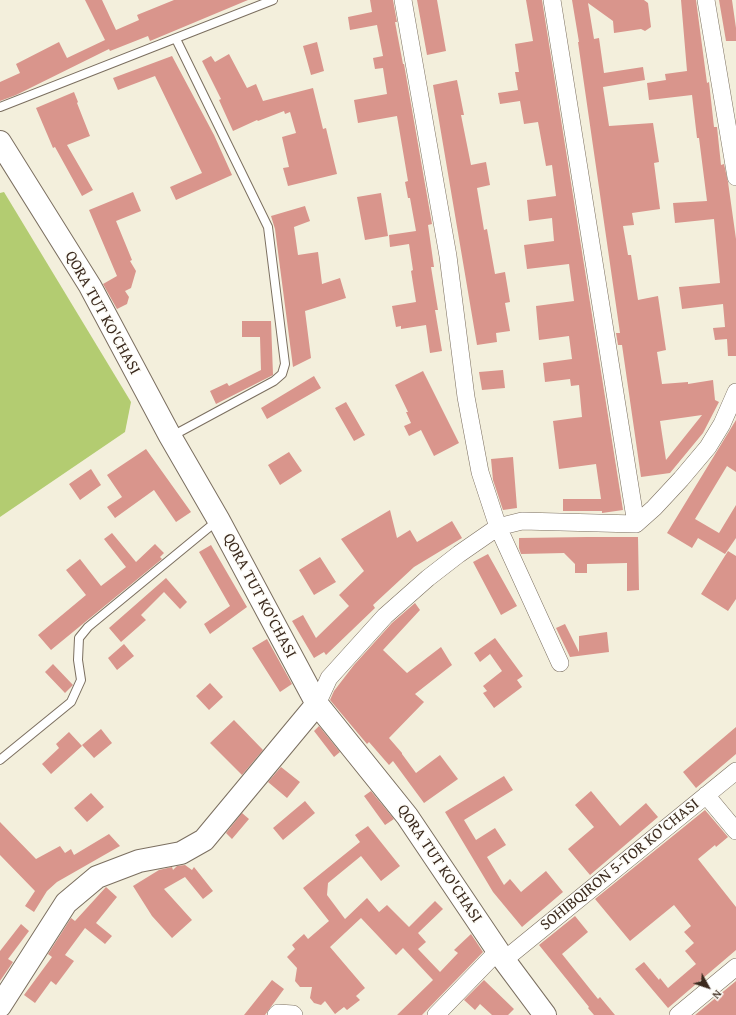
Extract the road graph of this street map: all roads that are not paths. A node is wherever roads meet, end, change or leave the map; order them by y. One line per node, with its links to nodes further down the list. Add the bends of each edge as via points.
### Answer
1 (273, 0): 5 (lane)
2 (402, 0): 13 (street, via 448,256 466,397 480,472)
3 (552, 0): 12 (street)
4 (706, 0): 8 (street)
5 (176, 39): 6 (lane); 10 (lane, via 268,227 285,364 282,374 274,381)
6 (0, 107)
7 (2, 149): 10 (street, QORA TUT KO'CHASI, via 90,286)
8 (736, 177)
9 (736, 392): 12 (street, via 722,424 708,447 681,480)
10 (170, 436): 11 (street, QORA TUT KO'CHASI)
11 (218, 519): 15 (street, QORA TUT KO'CHASI); 16 (lane, via 88,627 79,638 78,660 81,680 71,702)
12 (636, 524): 13 (street, via 522,521)
13 (498, 527): 14 (street); 15 (street, via 459,554 385,616 329,678)
14 (560, 662)
15 (317, 704): 20 (street, QORA TUT KO'CHASI, via 408,816); 22 (street, via 204,840 181,853 139,860 97,877 66,903)
16 (0, 760)
17 (736, 771): 18 (street, SOHIBQIRON 5-TOR KO'CHASI)
18 (706, 795): 19 (street); 20 (street, SOHIBQIRON 5-TOR KO'CHASI)
19 (736, 831)
20 (501, 956): 25 (street, SOHIBQIRON 5-TOR KO'CHASI); 26 (street, QORA TUT KO'CHASI)
21 (736, 967): 27 (street)
22 (0, 1006)
23 (276, 1015): 24 (street)
24 (294, 1015)
25 (436, 1015)
26 (545, 1015)
27 (678, 1015)

